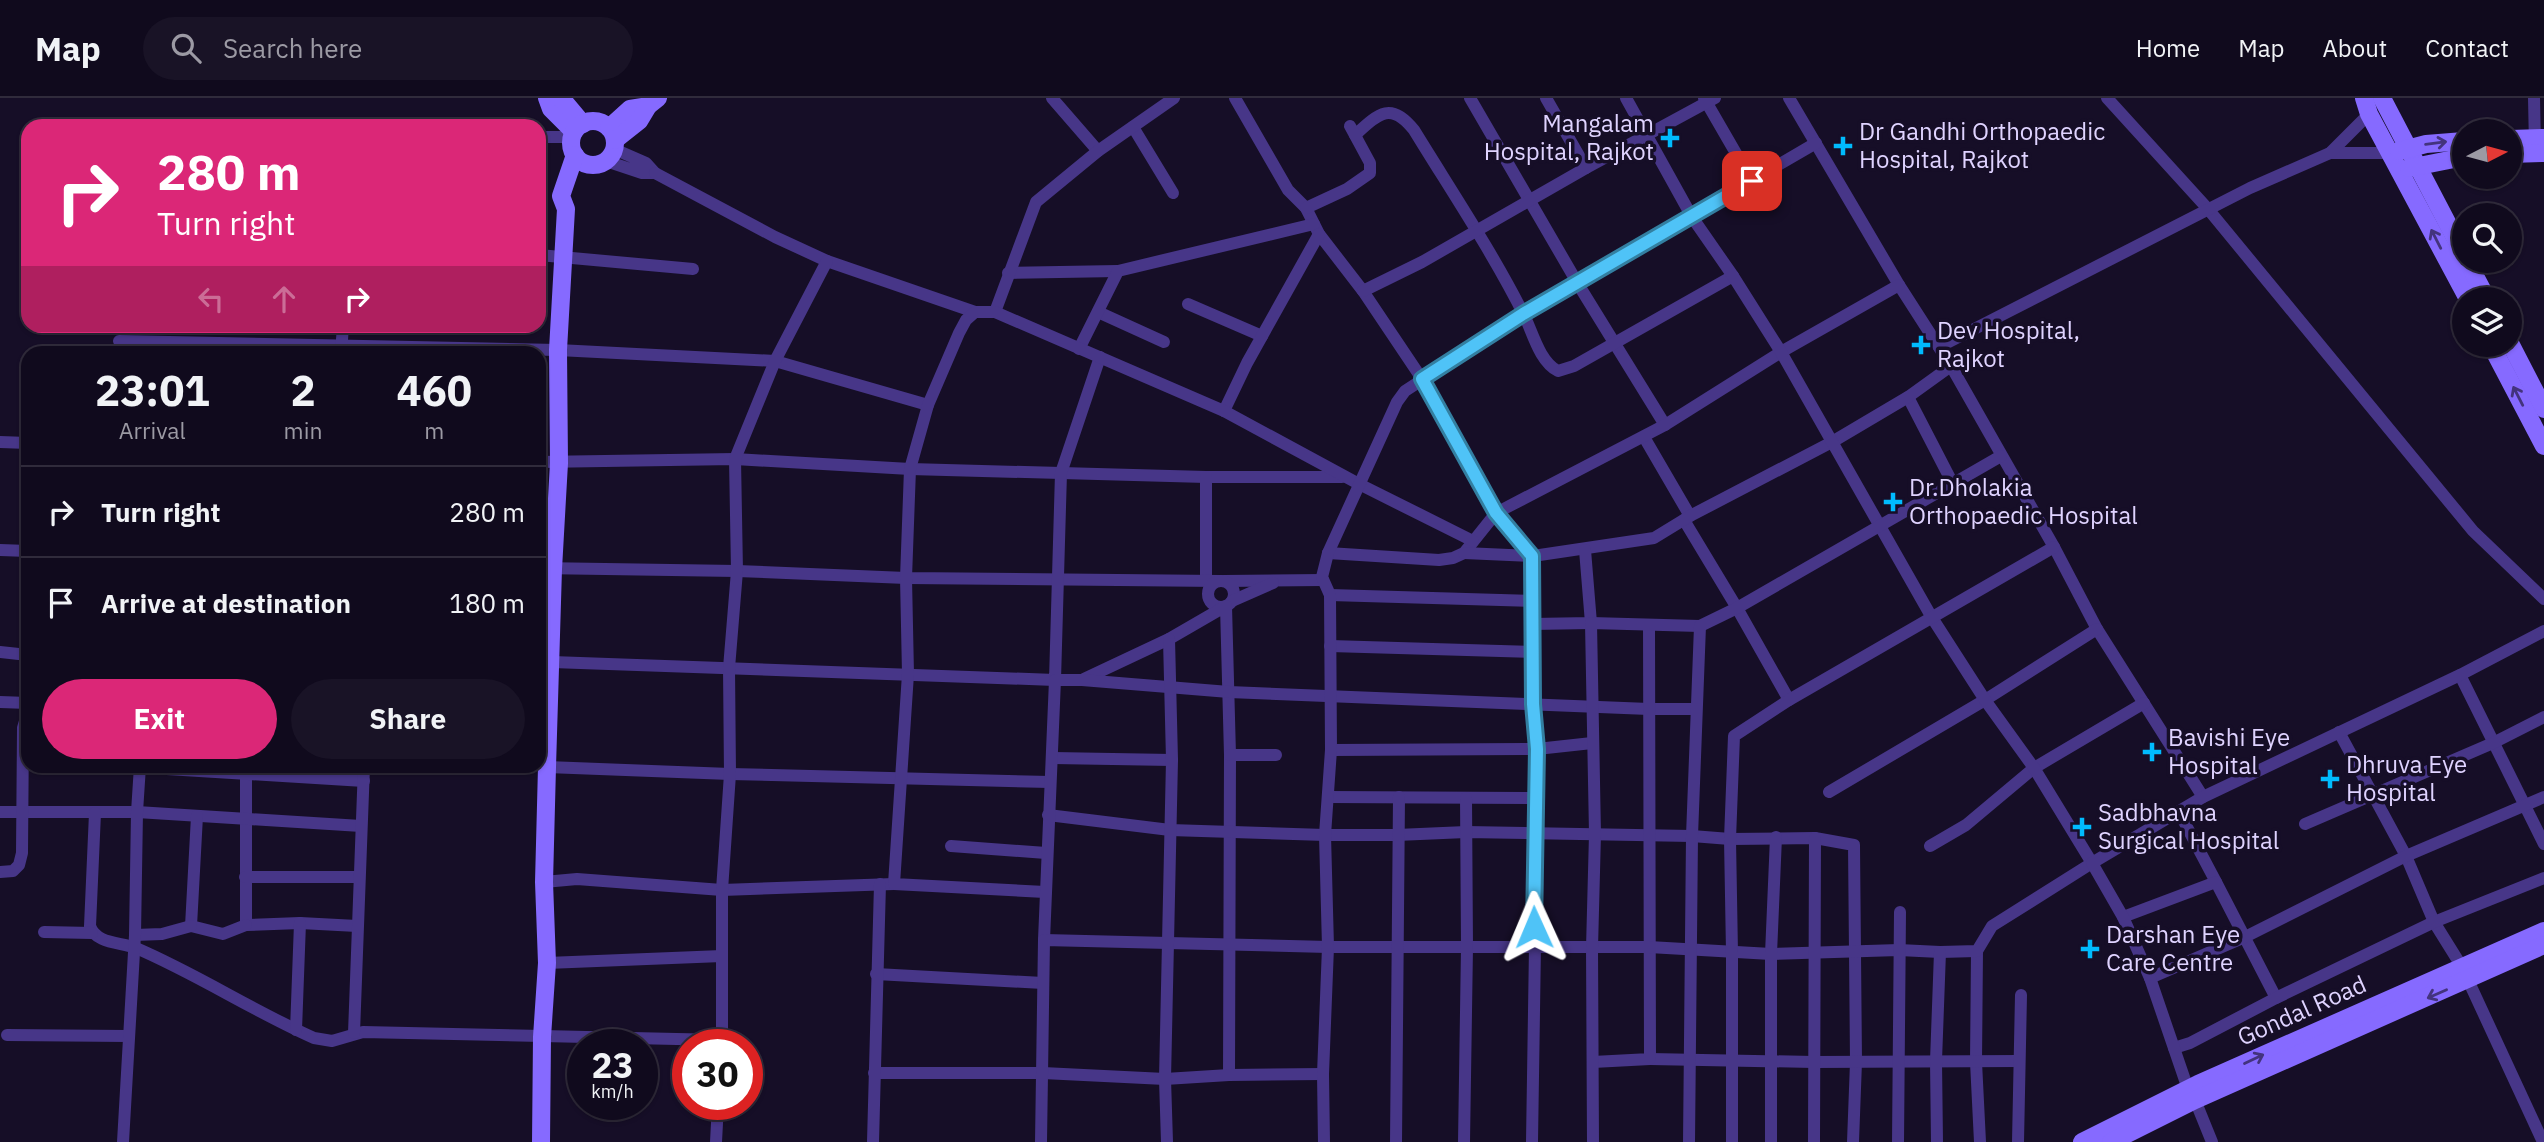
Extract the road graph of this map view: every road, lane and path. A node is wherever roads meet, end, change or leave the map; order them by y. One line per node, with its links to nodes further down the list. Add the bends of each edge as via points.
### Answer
1 (547, 98): 17 (main road, via 551,109)
2 (559, 98): 17 (main road)
3 (1174, 98): 16 (street)
4 (1235, 98): 36 (street, via 1288,190)
5 (1470, 98): 35 (street)
6 (1546, 98): 31 (street)
7 (1626, 98): 18 (street)
8 (1789, 98): 22 (street)
9 (2107, 98): 37 (street)
10 (2382, 98): 26 (main road)
11 (2533, 98): 24 (street)
12 (1057, 100): 25 (street)
13 (1708, 100): 18 (street); 33 (street)
14 (653, 102): 23 (main road, via 630,109)
15 (2367, 106): 26 (main road); 28 (street)
16 (1133, 127): 25 (street); 34 (street)
17 (576, 131): 19 (street); 23 (main road, via 597,122); 29 (main road, via 572,149)
18 (1647, 134): 31 (street); 38 (street)
19 (546, 136)
20 (2452, 142): 26 (main road, one-way to 20)
21 (2522, 142): 24 (main road)
22 (1816, 143): 33 (street); 50 (street)
23 (611, 144): 29 (main road, via 596,165); 44 (street, via 655,173)
24 (2540, 146): 27 (main road)
25 (1098, 151): 47 (street, via 1036,202)
26 (2400, 151): 28 (street); 32 (main road)
27 (2522, 151)
28 (2330, 153): 37 (street)
29 (578, 158): 43 (main road, via 561,196 566,209)
30 (2452, 159): 32 (main road)
31 (1586, 168): 35 (street)
32 (2409, 168): 41 (main road); 51 (main road, one-way to 32)
33 (1752, 181): 38 (street)
34 (1173, 193)
35 (1529, 200): 40 (street); 49 (street)
36 (1306, 208): 39 (street); 40 (street, via 1370,173 1370,163 1353,130 1393,112 1415,131)
37 (2208, 209): 63 (street); 113 (street, via 2473,531)
38 (1692, 217): 48 (street); 49 (street)
39 (1316, 229): 46 (street); 52 (street); 58 (street)
40 (1476, 231): 52 (street); 57 (street)
41 (2452, 236)
42 (546, 255): 43 (street)
43 (564, 256): 45 (street); 66 (main road)
44 (827, 261): 54 (street); 71 (street)
45 (693, 269)
46 (1118, 271): 47 (street); 56 (street)
47 (1008, 273): 55 (street)
48 (1733, 276): 61 (street); 67 (street)
49 (1578, 284): 57 (street); 61 (street)
50 (1899, 285): 63 (street); 67 (street)
51 (2463, 287)
52 (1363, 291): 73 (street)
53 (1188, 304): 58 (street)
54 (975, 312): 55 (street); 75 (street, via 959,333)
55 (995, 312): 64 (street)
56 (1098, 312): 60 (street); 64 (street)
57 (1523, 314): 61 (street, via 1551,368 1558,371); 73 (street)
58 (1262, 336): 77 (street)
59 (119, 341): 62 (street)
60 (1164, 342)
61 (1614, 342): 78 (street)
62 (195, 346)
63 (1939, 346): 72 (street)
64 (1079, 349): 70 (street)
65 (546, 350): 66 (street)
66 (558, 350): 71 (street); 87 (main road)
67 (1781, 352): 78 (street); 81 (street)
68 (2497, 357): 83 (main road, one-way to 68)
69 (2517, 357): 76 (main road)
70 (1100, 358): 77 (street); 89 (street)
71 (775, 361): 75 (street); 85 (street)
72 (1951, 366): 74 (street); 84 (street)
73 (1420, 381): 92 (street, via 1397,402); 94 (street)
74 (1908, 397): 81 (street); 93 (street)
75 (928, 405): 88 (street)
76 (2544, 409)
77 (1224, 411): 91 (street)
78 (1665, 425): 79 (street)
79 (1644, 437): 94 (street); 95 (street)
80 (0, 442): 82 (street)
81 (1832, 442): 95 (street); 96 (street)
82 (21, 443)
83 (2544, 446)
84 (2001, 456): 93 (street); 98 (street)
85 (735, 459): 87 (street); 88 (street); 106 (street)
86 (546, 462): 87 (street)
87 (559, 463): 105 (main road)
88 (910, 469): 89 (street); 107 (street)
89 (1061, 473): 90 (street); 108 (street)
90 (1206, 477): 91 (street); 111 (street)
91 (1346, 477): 92 (street)
92 (1359, 484): 97 (street); 102 (street)
93 (1953, 484): 96 (street)
94 (1496, 513): 97 (street); 104 (street)
95 (1687, 518): 100 (street, via 1654,538); 116 (street)
96 (1879, 527): 116 (street); 117 (street)
97 (1473, 541): 103 (street)
98 (2054, 547): 117 (street); 122 (street)
99 (0, 550): 101 (street)
100 (1585, 550): 104 (street); 118 (street)
101 (21, 551)
102 (1328, 553): 103 (street, via 1439,560); 110 (street)
103 (1464, 553): 104 (street)
104 (1532, 556): 114 (street)
105 (546, 569): 106 (street); 129 (main road)
106 (737, 570): 107 (street); 130 (street)
107 (906, 578): 108 (street); 131 (street)
108 (1059, 579): 111 (street); 133 (street)
109 (1279, 580): 110 (street); 111 (street); 115 (street)
110 (1323, 580): 112 (street)
111 (1217, 581): 115 (street, via 1233,589); 115 (street, via 1209,589 1209,597 1214,604)
112 (1330, 595): 114 (street); 125 (street)
113 (2544, 599)
114 (1532, 601): 119 (street)
115 (1229, 603): 124 (street); 136 (street)
116 (1737, 608): 121 (street); 139 (street)
117 (1931, 616): 138 (street); 139 (street)
118 (1591, 623): 119 (street); 120 (street); 144 (street)
119 (1532, 624): 127 (street)
120 (1649, 625): 121 (street); 145 (street)
121 (1700, 626): 146 (street)
122 (2097, 629): 138 (street); 142 (street)
123 (2544, 631): 132 (street)
124 (1168, 639): 134 (street); 135 (street)
125 (1330, 646): 127 (street); 137 (street)
126 (0, 652): 128 (street)
127 (1532, 652): 143 (street)
128 (21, 654)
129 (552, 662): 130 (street); 157 (main road)
130 (729, 668): 131 (street); 164 (street)
131 (908, 674): 133 (street); 165 (street)
132 (2460, 676): 148 (street); 150 (street)
133 (1055, 680): 134 (street); 155 (street)
134 (1082, 680): 135 (street)
135 (1170, 688): 136 (street); 156 (street)
136 (1229, 692): 137 (street); 153 (street)
137 (1330, 695): 143 (street); 152 (street)
138 (1985, 699): 158 (street); 168 (street)
139 (1789, 700): 198 (street, via 1732,740)
140 (0, 702): 141 (street)
141 (21, 703)
142 (2144, 703): 158 (street); 172 (street)
143 (1533, 704): 144 (street); 151 (street)
144 (1592, 707): 145 (street); 149 (street)
145 (1649, 709): 146 (street); 194 (street)
146 (1696, 709): 195 (street)
147 (2544, 717): 150 (street)
148 (2339, 732): 169 (street); 172 (street)
149 (1592, 743): 151 (street); 191 (street)
150 (2493, 743): 169 (street); 176 (street)
151 (1537, 749): 152 (street); 175 (street)
152 (1331, 750): 170 (street)
153 (1230, 755): 154 (street); 188 (street)
154 (1276, 755)
155 (1052, 758): 156 (street); 167 (street)
156 (1172, 760): 187 (street)
157 (547, 767): 164 (street); 209 (main road)
158 (2034, 768): 201 (street, via 1966,825); 204 (street)
159 (25, 773): 178 (street)
160 (140, 773): 179 (street)
161 (246, 773): 184 (street)
162 (285, 773): 166 (street)
163 (364, 773): 166 (street)
164 (730, 774): 165 (street); 213 (street)
165 (900, 778): 167 (street); 212 (street)
166 (364, 781): 186 (street)
167 (1050, 782): 182 (street)
168 (1829, 792)
169 (2373, 794): 185 (street); 203 (street)
170 (1328, 797): 171 (street); 192 (street)
171 (1398, 797): 174 (street); 193 (street)
172 (2203, 797): 180 (street)
173 (2544, 797): 176 (street)
174 (1466, 798): 175 (street); 189 (street)
175 (1536, 798): 190 (street)
176 (2524, 806): 199 (street); 203 (street)
177 (0, 811): 178 (street)
178 (23, 811): 181 (street); 205 (street, via 19,865 13,871)
179 (137, 811): 181 (street); 183 (street); 227 (street)
180 (2179, 812): 204 (street); 210 (street)
181 (95, 813): 224 (street)
182 (1048, 815): 187 (street); 202 (street)
183 (197, 816): 184 (street); 220 (street)
184 (245, 819): 186 (street); 206 (street)
185 (2305, 824)
186 (361, 826): 207 (street)
187 (1170, 830): 188 (street); 229 (street)
188 (1230, 831): 192 (street); 228 (street)
189 (1466, 832): 190 (street); 193 (street); 233 (street)
190 (1534, 834): 191 (street); 231 (street)
191 (1595, 834): 194 (street); 236 (street)
192 (1325, 835): 193 (street); 232 (street)
193 (1397, 835): 235 (street)
194 (1648, 836): 195 (street); 234 (street)
195 (1692, 836): 198 (street); 237 (street)
196 (1776, 838): 197 (street); 198 (street); 244 (street)
197 (1815, 838): 241 (street); 242 (street, via 1854,845)
198 (1730, 839): 240 (street)
199 (2544, 844)
200 (951, 846): 202 (street)
201 (1930, 846)
202 (1046, 853): 214 (street)
203 (2406, 856): 217 (street); 225 (street)
204 (2092, 863): 216 (street); 239 (street, via 1992,926)
205 (0, 872)
206 (245, 877): 207 (street); 219 (street)
207 (358, 877): 221 (street)
208 (2544, 878): 217 (street)
209 (544, 882): 213 (street, via 578,879); 246 (main road)
210 (2216, 882): 216 (street); 225 (street)
211 (880, 884): 212 (street); 213 (street); 247 (street)
212 (894, 884): 214 (street)
213 (722, 890): 245 (street)
214 (1045, 892): 226 (street)
215 (1900, 912): 238 (street)
216 (2123, 917): 249 (street)
217 (2434, 922): 248 (street); 252 (street)
218 (300, 923): 219 (street); 221 (street); 254 (street)
219 (246, 925): 220 (street, via 223,934)
220 (191, 926): 227 (street)
221 (357, 926): 255 (street)
222 (2544, 931): 248 (main road, Gondal Road)
223 (44, 932): 224 (street)
224 (92, 933): 227 (street, via 98,938)
225 (2245, 937): 249 (street); 252 (street)
226 (1044, 940): 229 (street); 250 (street)
227 (135, 941): 254 (street); 257 (street)
228 (1229, 944): 229 (street); 232 (street); 275 (street)
229 (1169, 945): 276 (street)
230 (2544, 945): 248 (main road, Gondal Road)
231 (1535, 946): 233 (street); 236 (street); 289 (street)
232 (1328, 947): 235 (street); 274 (street)
233 (1467, 947): 235 (street); 288 (street)
234 (1649, 947): 236 (street); 237 (street); 262 (street)
235 (1399, 948): 287 (street)
236 (1592, 948): 268 (street)
237 (1692, 950): 240 (street); 261 (street)
238 (1899, 950): 242 (street); 243 (street); 266 (street)
239 (1977, 951): 243 (street); 271 (street)
240 (1732, 953): 244 (street); 264 (street)
241 (1813, 953): 242 (street); 244 (street); 269 (street)
242 (1855, 953): 270 (street)
243 (1940, 953): 267 (street)
244 (1770, 954): 265 (street)
245 (722, 956): 246 (street); 253 (street)
246 (547, 963): 258 (main road)
247 (876, 974): 250 (street); 272 (street)
248 (2465, 974): 277 (main road, Gondal Road); 303 (street)
249 (2150, 978): 260 (street)
250 (1043, 983): 273 (street)
251 (2021, 995): 263 (street)
252 (2276, 998): 260 (street)
253 (722, 1029)
254 (296, 1030): 255 (street, via 326,1041)
255 (354, 1033): 258 (street)
256 (7, 1035): 257 (street)
257 (128, 1036): 280 (street)
258 (542, 1037): 259 (street); 281 (main road)
259 (672, 1041)
260 (2174, 1048): 277 (street)
261 (1691, 1058): 262 (street); 264 (street); 291 (street)
262 (1650, 1059): 268 (street)
263 (2019, 1060): 271 (street); 299 (street)
264 (1732, 1061): 265 (street); 292 (street)
265 (1772, 1061): 269 (street); 293 (street)
266 (1898, 1061): 267 (street); 270 (street); 296 (street)
267 (1936, 1061): 271 (street); 297 (street)
268 (1593, 1062): 290 (street)
269 (1814, 1062): 270 (street); 294 (street)
270 (1856, 1062): 295 (street)
271 (1976, 1062): 298 (street)
272 (874, 1073): 273 (street); 283 (street)
273 (1043, 1073): 276 (street); 284 (street)
274 (1323, 1074): 275 (street); 286 (street)
275 (1229, 1075): 276 (street)
276 (1165, 1079): 285 (street)
277 (2191, 1095): 279 (main road, Gondal Road); 300 (main road, Gondal Road); 302 (street)
278 (717, 1120): 282 (street)
279 (2139, 1135): 301 (main road, Gondal Road)
280 (123, 1142)
281 (541, 1142)
282 (716, 1142)
283 (873, 1142)
284 (1041, 1142)
285 (1167, 1142)
286 (1324, 1142)
287 (1396, 1142)
288 (1464, 1142)
289 (1532, 1142)
290 (1593, 1142)
291 (1689, 1142)
292 (1732, 1142)
293 (1771, 1142)
294 (1814, 1142)
295 (1853, 1142)
296 (1898, 1142)
297 (1937, 1142)
298 (1980, 1142)
299 (2018, 1142)
300 (2082, 1142)
301 (2111, 1142)
302 (2212, 1142)
303 (2543, 1142)

